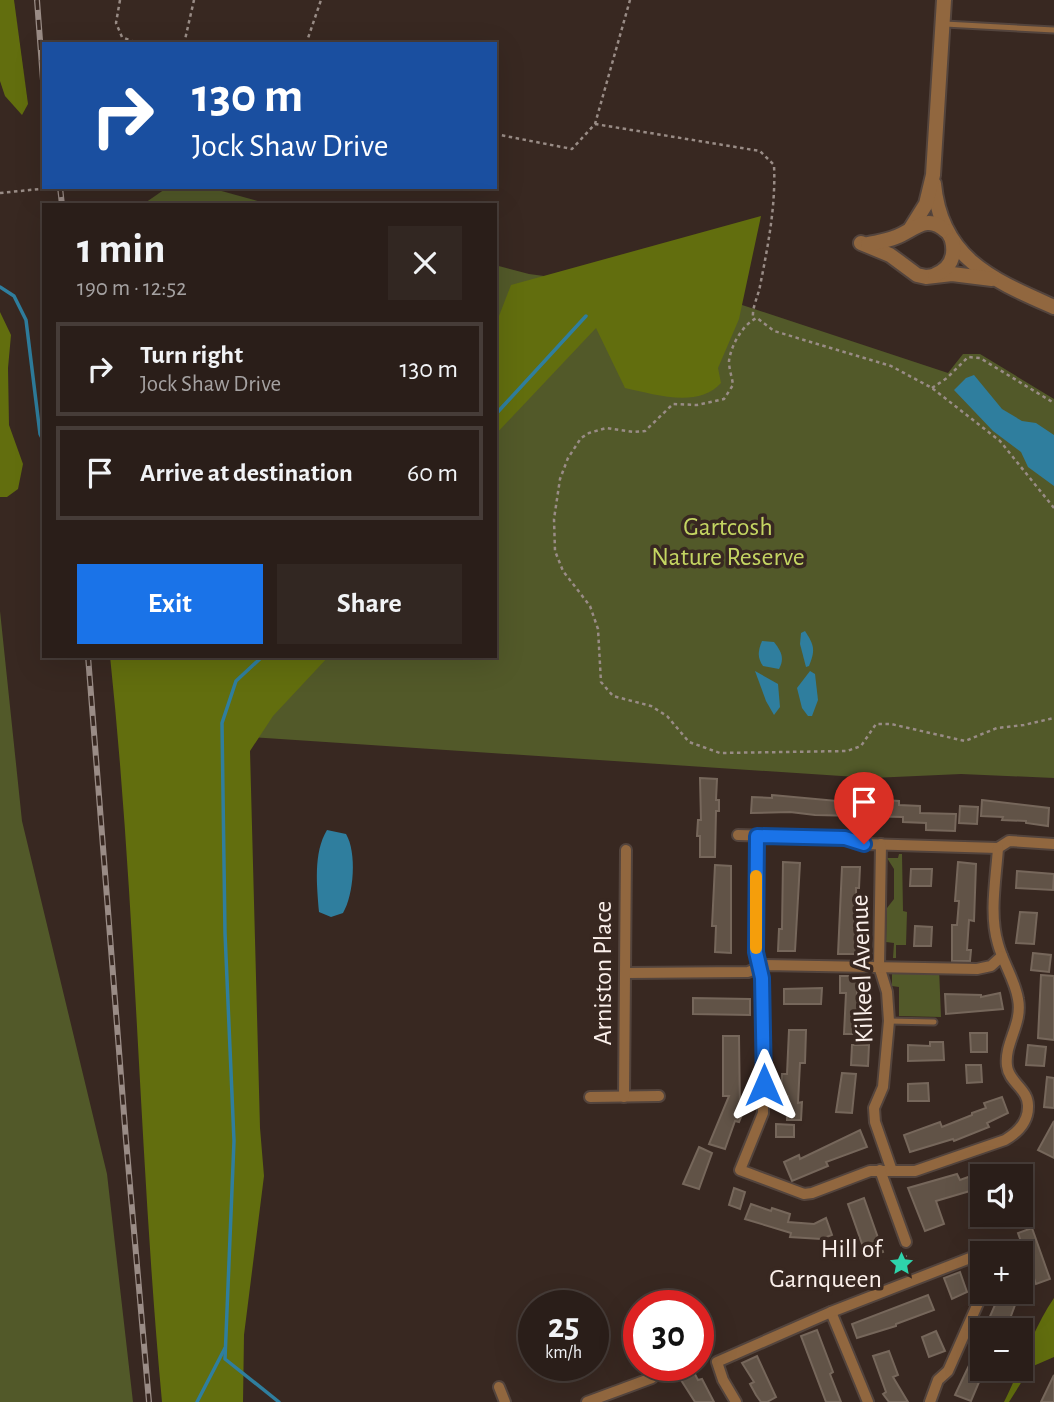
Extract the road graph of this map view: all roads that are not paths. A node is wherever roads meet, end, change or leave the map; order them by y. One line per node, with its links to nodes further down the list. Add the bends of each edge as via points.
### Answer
1 (944, 0): 2 (street)
2 (942, 23): 3 (lane); 4 (street)
3 (1054, 30)
4 (933, 175): 5 (street, via 926,204); 6 (street, via 938,210)
5 (909, 230): 6 (street, via 934,223); 7 (street, via 900,248); 7 (street, via 864,243)
6 (950, 236): 8 (street, via 953,257 943,272); 9 (street, via 968,259)
7 (904, 263): 8 (street, via 917,275)
8 (935, 275): 9 (street)
9 (994, 280): 10 (street)
10 (1054, 307)
11 (738, 835): 12 (street)
12 (757, 836): 13 (street, via 845,838); 19 (street)
13 (881, 844): 15 (street); 18 (street, Kilkeel Avenue)
14 (1054, 844): 15 (street, via 1009,841)
15 (998, 848): 17 (street, via 993,924)
16 (626, 850): 20 (street, Arniston Place)
17 (1002, 956): 18 (street, via 991,966 977,969); 26 (street, via 1018,999 1019,1020 1006,1065 1025,1093 1029,1106 1026,1120 1005,1140 915,1171)
18 (879, 966): 19 (street); 21 (street, Kilkeel Avenue)
19 (758, 967): 20 (street, via 748,972); 26 (street, via 762,978 763,1113 740,1170 804,1194 870,1171)
20 (626, 973): 25 (street, Arniston Place)
21 (889, 1021): 22 (lane); 26 (street, Kilkeel Avenue, via 883,1087 874,1108)
22 (934, 1022)
23 (659, 1096): 25 (street)
24 (590, 1097): 25 (street)
25 (624, 1097)
26 (886, 1170): 27 (street, Kilkeel Avenue)
27 (906, 1242)
28 (970, 1258): 30 (street)
29 (978, 1304): 38 (street)
30 (831, 1312): 36 (street, via 717,1362); 37 (street)
31 (645, 1381): 33 (street)
32 (499, 1387): 34 (street)
33 (602, 1399): 35 (street)
34 (505, 1402)
35 (587, 1402)
36 (736, 1402)
37 (868, 1402)
38 (930, 1402)

